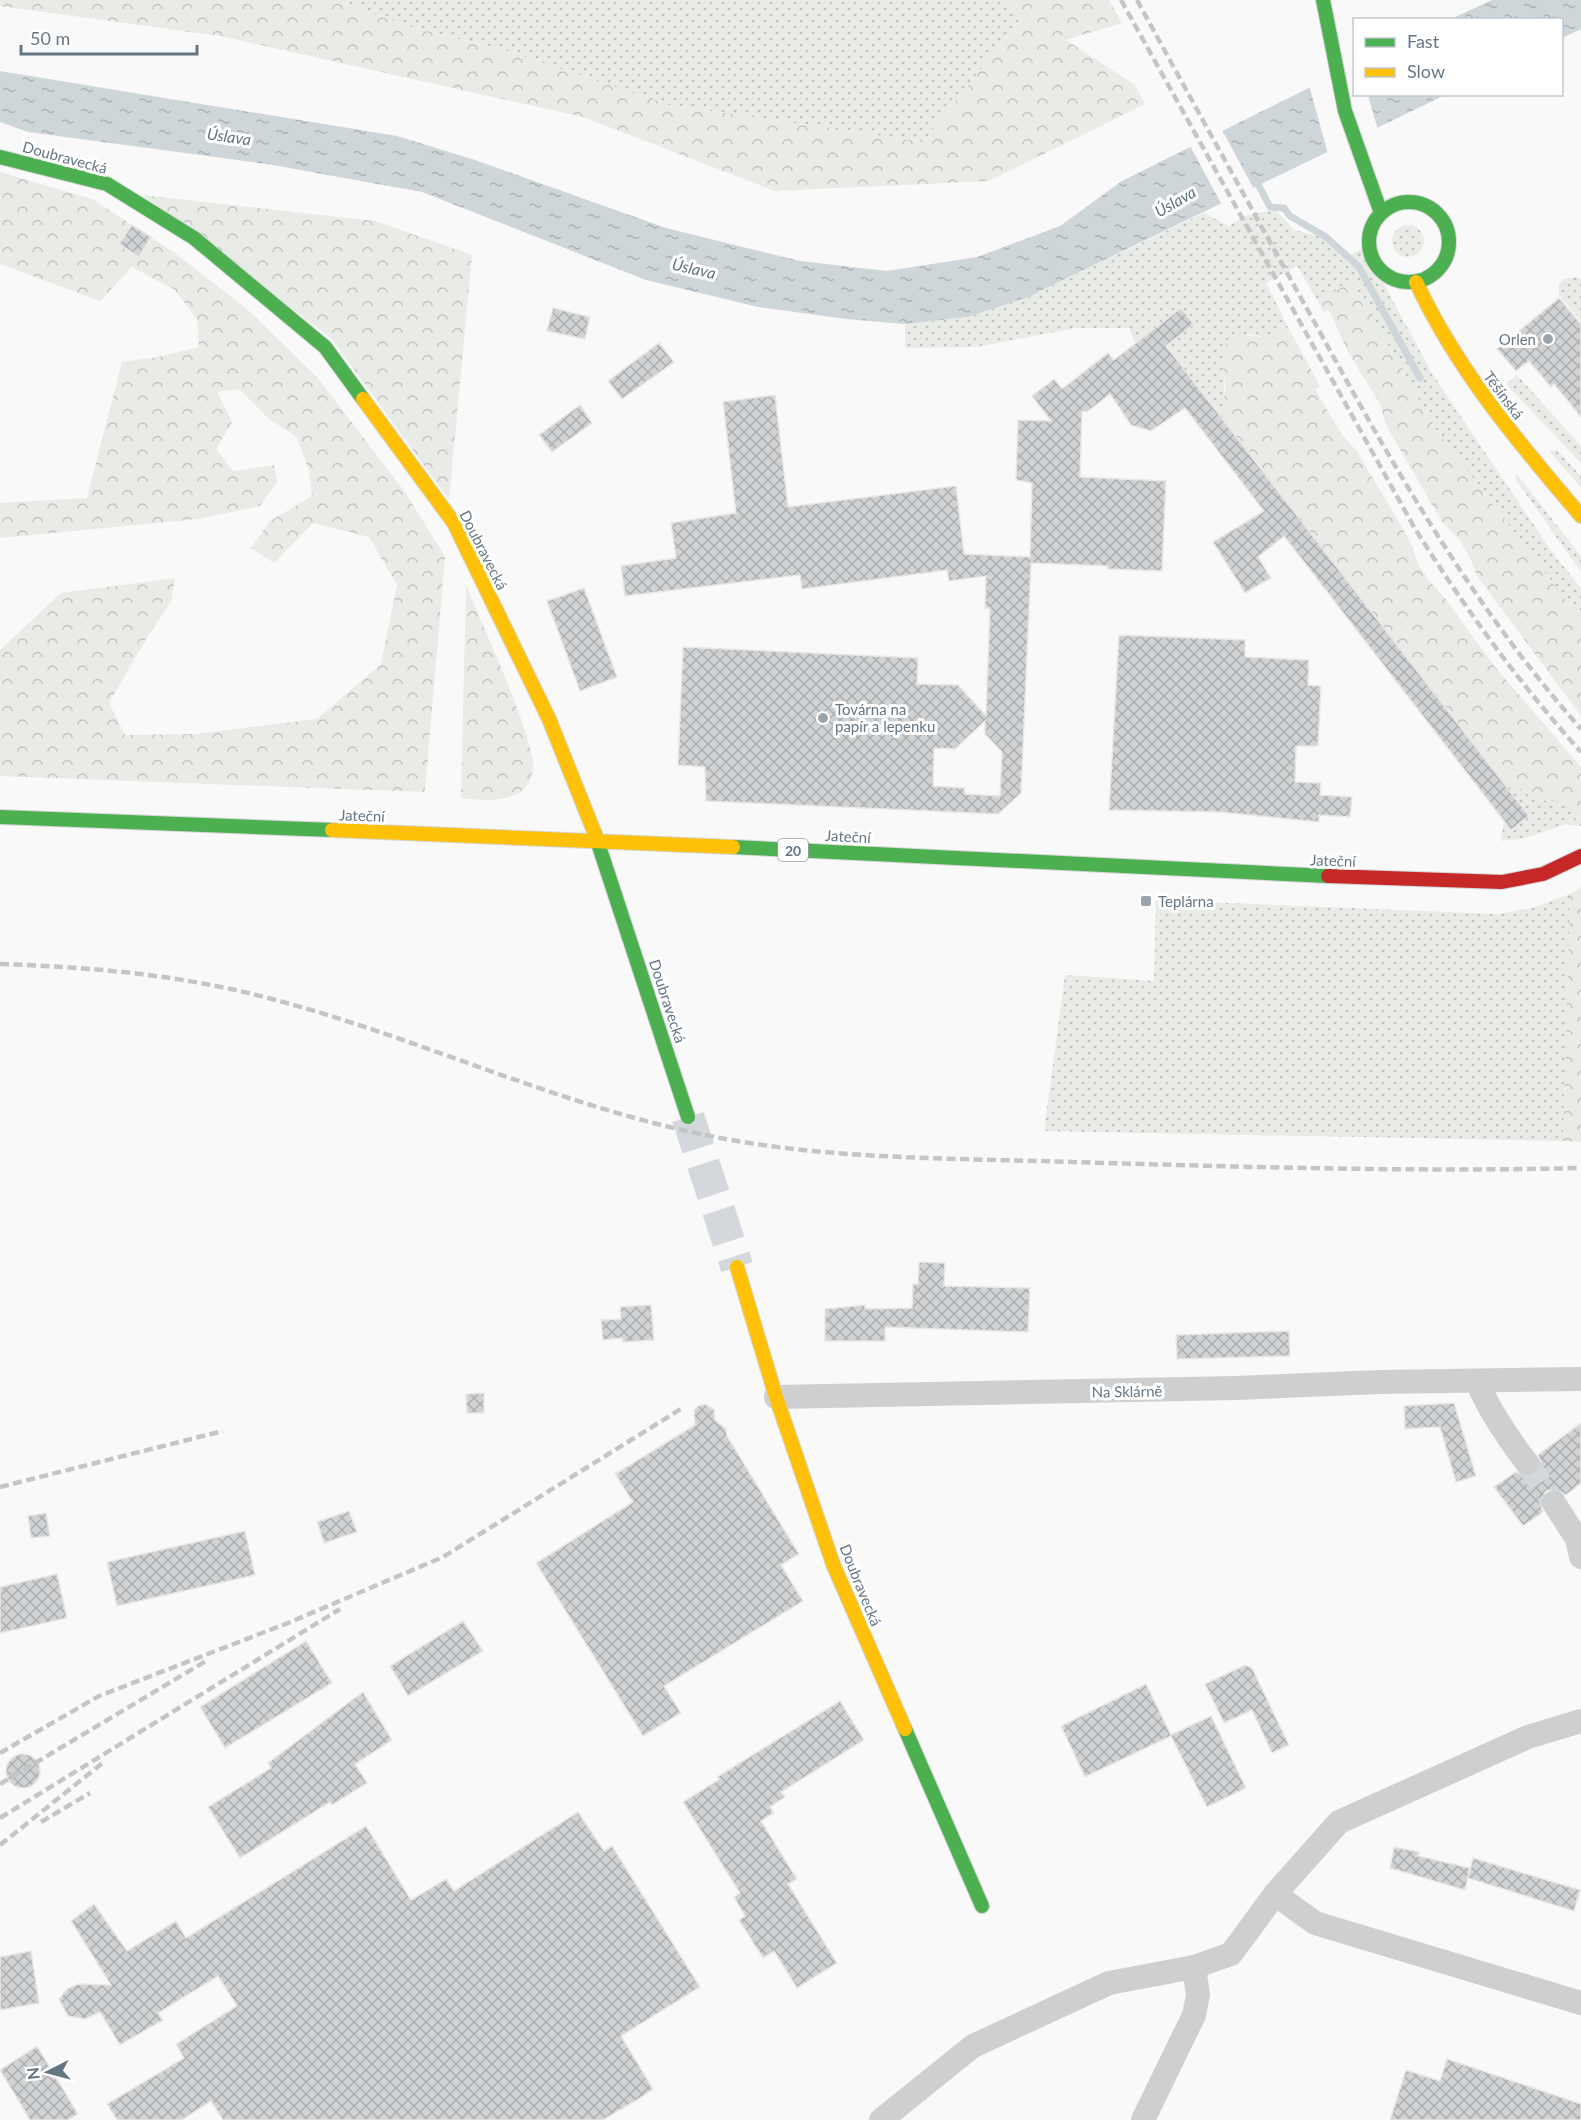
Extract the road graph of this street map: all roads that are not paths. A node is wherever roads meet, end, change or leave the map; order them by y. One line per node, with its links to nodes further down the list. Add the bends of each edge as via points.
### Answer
1 (1323, 0): 3 (street, via 1345,111)
2 (0, 157): 7 (street, Doubravecká, via 107,184 194,238 325,347 454,523 549,719)
3 (1381, 213): 4 (street, via 1369,235 1373,260 1390,278); 4 (street, via 1391,206 1415,202 1437,212 1444,221 1450,246 1446,259 1428,278)
4 (1416, 282): 5 (street, Těšínská, via 1433,319 1474,384)
5 (1581, 516)
6 (0, 817): 7 (street, Jateční / 20)
7 (598, 840): 8 (street, Jateční / 20, via 1502,882 1533,878); 9 (street, Doubravecká)
8 (1581, 856)
9 (688, 1117)
10 (737, 1267): 13 (street, Doubravecká)
11 (1581, 1379): 12 (street, Na Sklárně)
12 (1477, 1381): 13 (street, Na Sklárně); 14 (street, via 1508,1439)
13 (776, 1397): 19 (street, Doubravecká, via 833,1564)
14 (1527, 1463)
15 (1554, 1503): 16 (street, via 1577,1539)
16 (1581, 1557)
17 (1581, 1721): 18 (street, via 1528,1737 1339,1822)
18 (1275, 1894): 20 (street, via 1231,1954); 21 (street, via 1315,1923)
19 (982, 1906)
20 (1194, 1967): 22 (street, via 1109,1983 973,2046); 23 (street, via 1194,2015)
21 (1581, 2003)
22 (881, 2120)
23 (1143, 2120)

